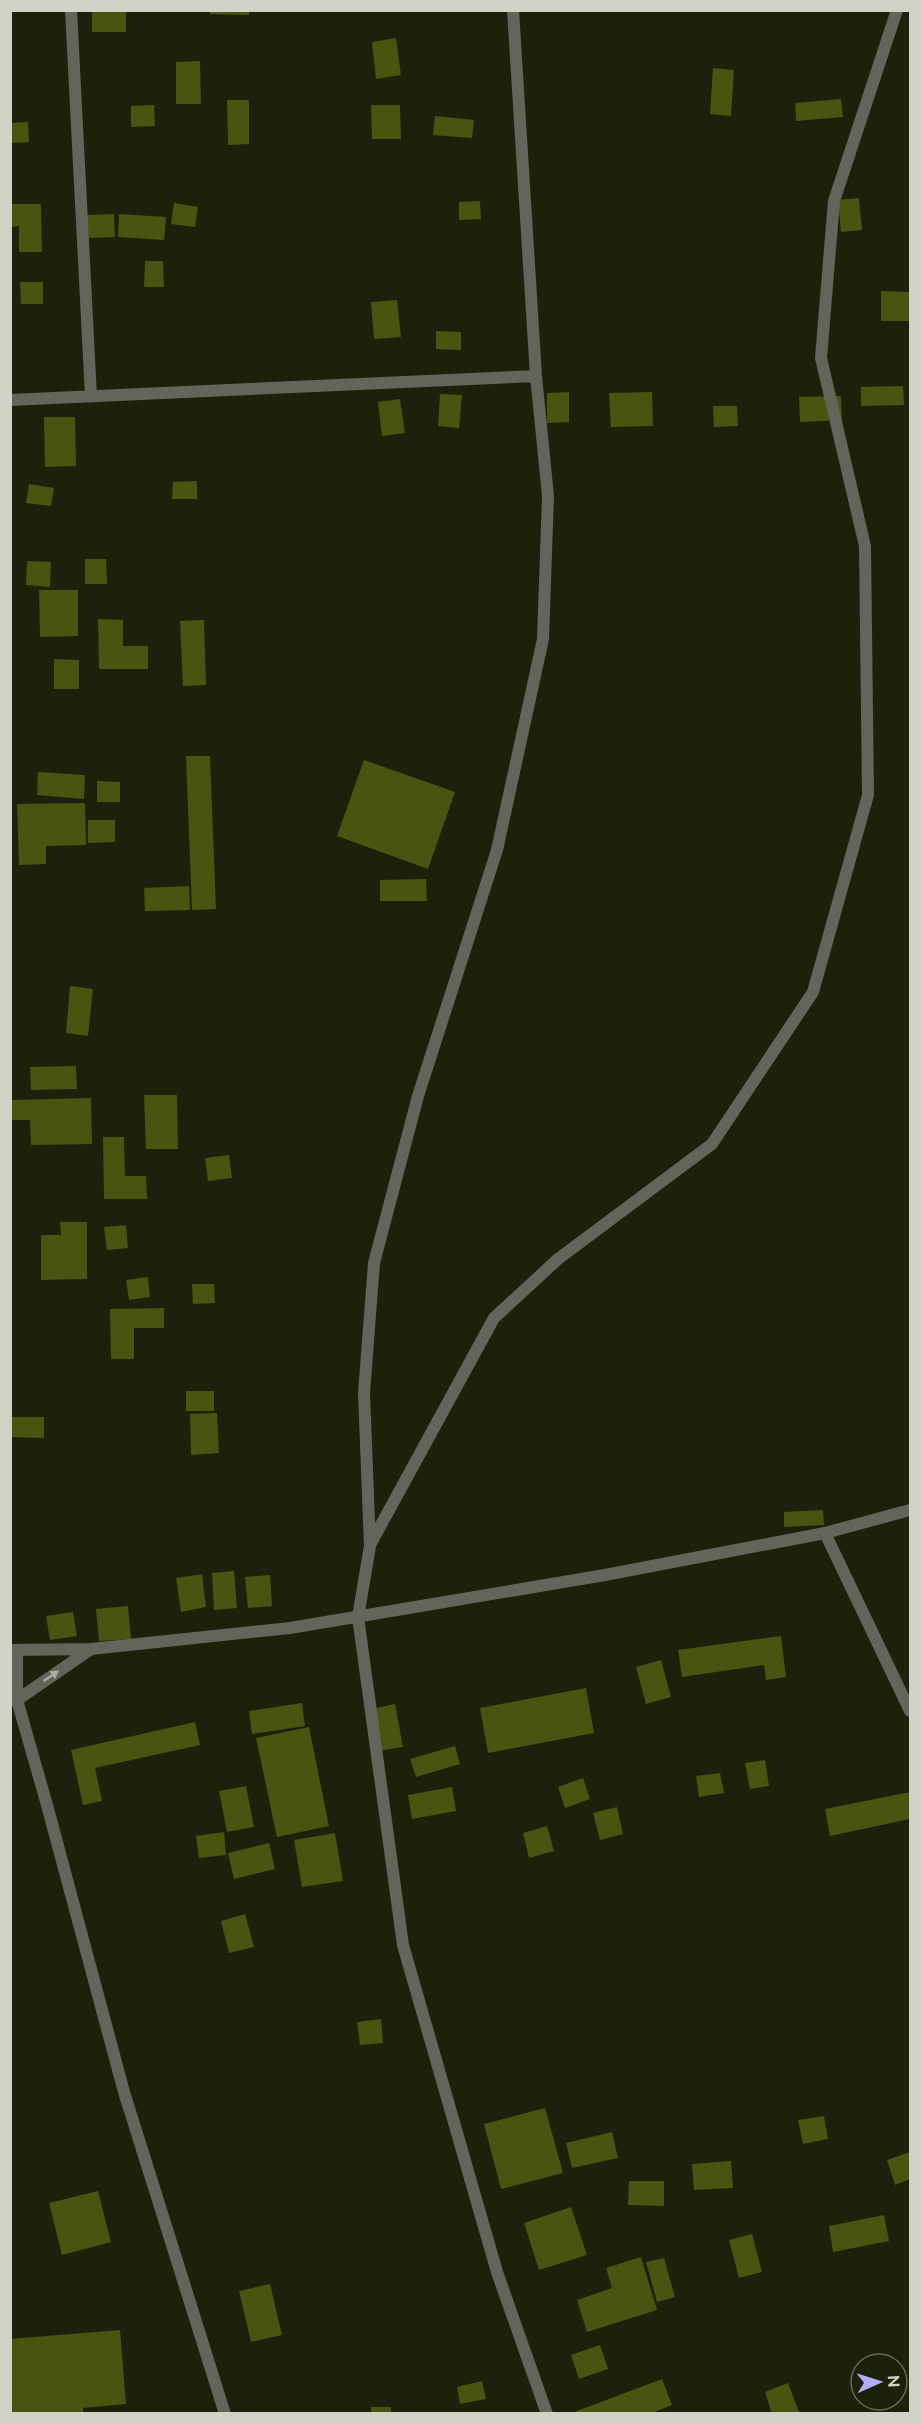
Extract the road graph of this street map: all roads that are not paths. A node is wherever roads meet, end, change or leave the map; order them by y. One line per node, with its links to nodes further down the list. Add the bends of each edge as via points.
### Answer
1 (71, 10): 5 (street)
2 (513, 10): 4 (street)
3 (897, 10): 9 (street, via 833,212 821,358 865,546 868,795 813,992 712,1144 558,1259 494,1318)
4 (536, 376): 5 (street); 9 (street, via 548,496 543,639 497,850 418,1096 374,1263 364,1393)
5 (91, 396): 6 (street)
6 (10, 400)
7 (910, 1510): 8 (street)
8 (825, 1533): 10 (street); 14 (street)
9 (370, 1546): 10 (street)
10 (358, 1617): 11 (street); 16 (street, via 403,1945 497,2272)
11 (91, 1649): 12 (street); 13 (street, one-way to 11)
12 (14, 1650): 13 (street)
13 (14, 1700): 15 (street, via 47,1805 124,2092)
14 (910, 1711)
15 (225, 2414)
16 (547, 2414)

